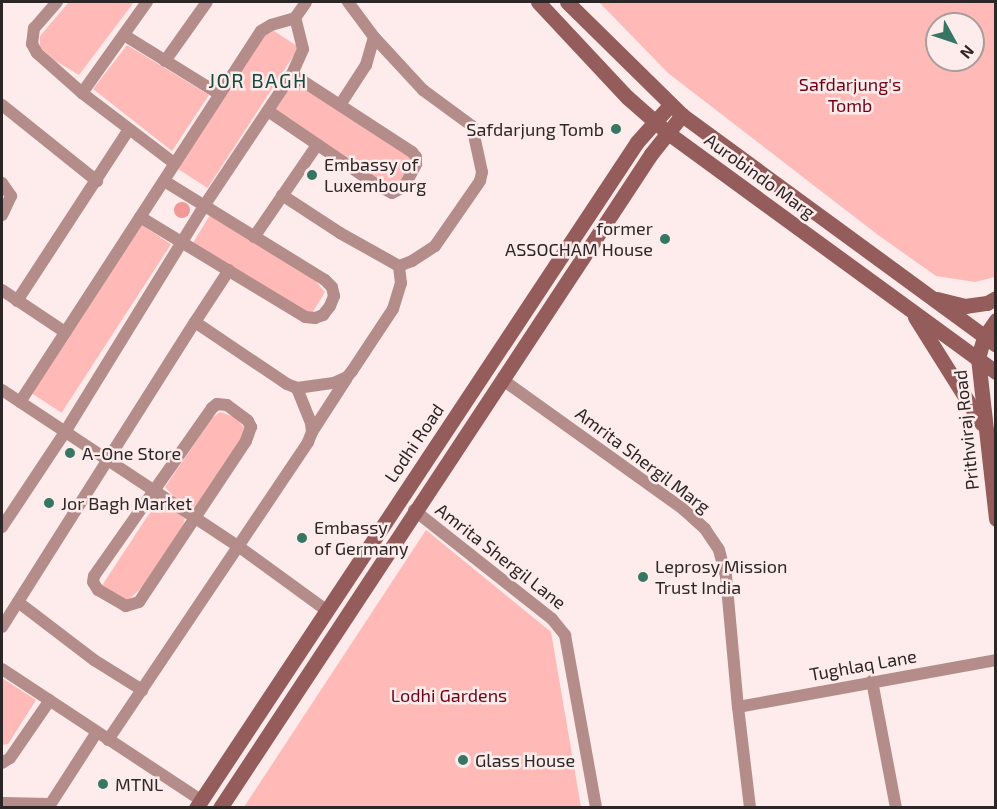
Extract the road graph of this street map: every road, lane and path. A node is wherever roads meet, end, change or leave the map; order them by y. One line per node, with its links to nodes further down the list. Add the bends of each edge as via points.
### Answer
1 (57, 2): 13 (street, via 34,28 32,44 44,60)
2 (147, 2): 9 (street)
3 (207, 2): 11 (street)
4 (306, 2): 8 (street)
5 (348, 2): 10 (street)
6 (538, 2): 20 (main road, Aurobindo Marg)
7 (567, 2): 17 (main road, Aurobindo Marg)
8 (295, 18): 12 (street, via 303,49); 14 (street, via 261,31)
9 (124, 35): 11 (street); 13 (street)
10 (374, 37): 16 (street, via 366,65); 34 (street, via 429,95 472,126 482,172 476,191 435,246)
11 (165, 61): 14 (street)
12 (292, 74): 16 (street); 18 (street)
13 (82, 93): 21 (street)
14 (219, 94): 24 (street)
15 (2, 105): 25 (street)
16 (340, 105): 23 (street, via 412,152 416,157 414,171 404,187 392,193)
17 (670, 105): 19 (main road, Aurobindo Marg); 20 (main road, Lodhi Road)
18 (268, 111): 23 (street); 29 (street)
19 (682, 115): 22 (main road); 37 (main road, Aurobindo Marg)
20 (655, 122): 22 (main road, Aurobindo Marg); 63 (main road, Lodhi Road, via 637,142)
21 (129, 129): 24 (street); 25 (street)
22 (668, 133): 40 (main road, Aurobindo Marg); 48 (main road)
23 (317, 145): 28 (street)
24 (174, 163): 26 (street)
25 (97, 181): 39 (street)
26 (164, 181): 29 (street); 31 (street)
27 (2, 183): 30 (street, via 11,196)
28 (282, 195): 32 (street); 34 (street)
29 (204, 206): 32 (street); 33 (street)
30 (2, 215)
31 (141, 217): 33 (street); 43 (street)
32 (254, 237): 35 (street, via 325,280 334,296 330,306 323,315 305,317)
33 (181, 243): 35 (street); 53 (street)
34 (399, 266): 47 (street, via 401,283 393,309)
35 (229, 270): 42 (street)
36 (2, 290): 39 (street)
37 (929, 297): 38 (main road, via 965,306); 44 (main road, Aurobindo Marg)
38 (996, 298)
39 (17, 301): 43 (street)
40 (911, 311): 45 (main road, Aurobindo Marg); 52 (main road)
41 (996, 320): 44 (main road, Prithviraj Road)
42 (195, 322): 49 (street); 55 (street)
43 (65, 332): 51 (street)
44 (990, 341): 45 (main road, Prithviraj Road)
45 (978, 358): 46 (main road, Aurobindo Marg); 52 (main road, Prithviraj Road)
46 (996, 372)
47 (348, 377): 49 (street); 54 (street)
48 (503, 380): 57 (main road); 70 (street, Amrita Shergil Marg, via 684,509 705,529 718,550 726,576)
49 (297, 388): 54 (street)
50 (2, 390): 51 (street)
51 (20, 402): 53 (street)
52 (985, 429): 59 (main road, Prithviraj Road)
53 (64, 432): 55 (street); 60 (street)
54 (312, 432): 61 (street)
55 (106, 461): 56 (street); 62 (street)
56 (155, 492): 58 (street); 58 (street, via 212,408 227,405 248,421 250,434); 58 (street, via 94,576 98,591 126,606 139,602)
57 (414, 510): 77 (main road); 78 (street, Amrita Shergil Lane, via 552,619 566,635)
58 (195, 518): 61 (street)
59 (996, 519)
60 (2, 527)
61 (238, 546): 63 (street); 68 (street)
62 (18, 602): 64 (street); 68 (street, via 94,660)
63 (326, 610): 75 (main road, Lodhi Road)
64 (2, 627)
65 (996, 660): 67 (street, Tughlaq Lane)
66 (2, 669): 69 (street)
67 (872, 681): 70 (street, Tughlaq Lane); 80 (street)
68 (142, 690): 72 (street)
69 (50, 700): 71 (street); 73 (street, via 10,758)
70 (738, 708): 79 (street, Amrita Shergil Marg)
71 (97, 732): 72 (street); 76 (street)
72 (108, 740): 75 (street)
73 (2, 763)
74 (2, 803): 76 (street)
75 (198, 804)
76 (49, 806)
77 (220, 807)
78 (596, 807)
79 (750, 807)
80 (896, 807)

